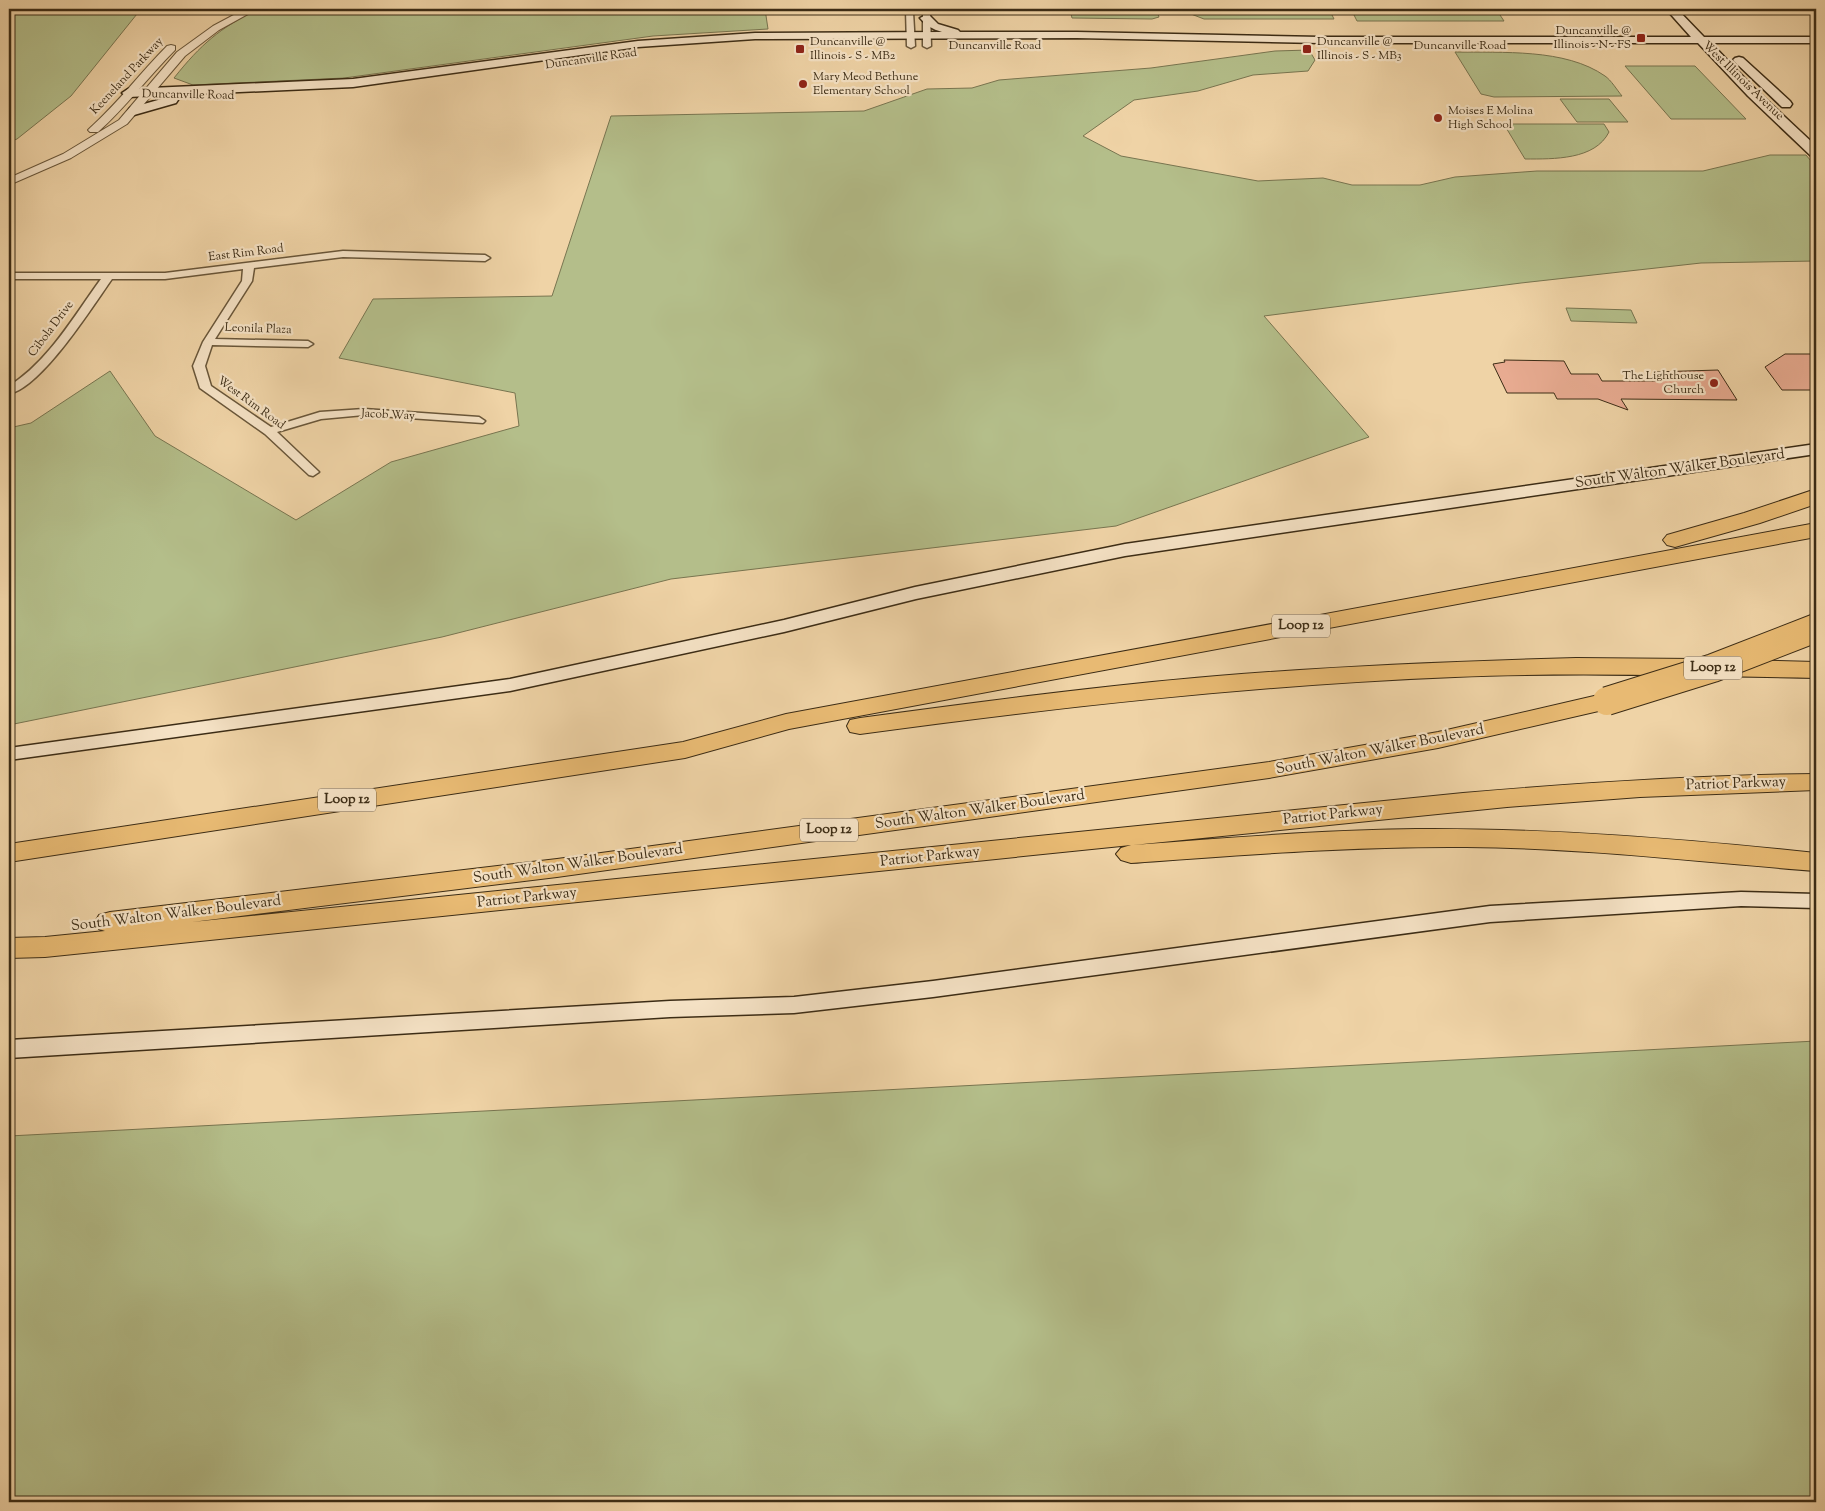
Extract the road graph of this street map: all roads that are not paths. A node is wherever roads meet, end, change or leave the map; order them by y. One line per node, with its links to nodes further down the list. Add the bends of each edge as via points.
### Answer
1 (237, 9): 16 (street, Keeneland Parkway, via 183,39)
2 (252, 9): 15 (street, Keeneland Parkway, via 198,40)
3 (1671, 9): 12 (main road, West Illinois Avenue)
4 (909, 12): 7 (street)
5 (926, 15): 8 (main road, via 934,26 948,32); 9 (street)
6 (1705, 26): 13 (main road, West Illinois Avenue)
7 (911, 35): 9 (main road, Duncanville Road); 11 (main road, Duncanville Road); 11 (main road, Duncanville Road)
8 (974, 35): 9 (main road, Duncanville Road); 12 (main road, Duncanville Road)
9 (927, 40): 12 (main road, Duncanville Road)
10 (1816, 40): 13 (main road, Duncanville Road)
11 (725, 42): 17 (main road, Duncanville Road)
12 (1705, 44): 13 (main road, Duncanville Road); 23 (main road, West Illinois Avenue, via 1752,93)
13 (1722, 44): 14 (main road, Duncanville Road); 22 (main road, West Illinois Avenue)
14 (1816, 46)
15 (165, 71): 16 (street); 19 (street, Keeneland Parkway)
16 (146, 72): 18 (street, Keeneland Parkway)
17 (341, 88): 19 (main road, Duncanville Road); 20 (main road, Duncanville Road, via 263,96)
18 (128, 93): 19 (main road, Duncanville Road); 25 (street, Keeneland Parkway, via 112,114 76,142)
19 (148, 93): 20 (main road, Duncanville Road); 21 (street, Keeneland Parkway)
20 (187, 97): 21 (main road, via 154,103)
21 (134, 111): 26 (street, Keeneland Parkway, via 91,143)
22 (1795, 113)
23 (1810, 141): 24 (main road, West Illinois Avenue)
24 (1816, 153)
25 (9, 174)
26 (9, 182)
27 (485, 258): 28 (street, East Rim Road, via 344,254)
28 (249, 266): 30 (street, East Rim Road, via 165,276); 31 (street, West Rim Road, via 247,282)
29 (9, 276): 30 (street, East Rim Road)
30 (109, 276): 33 (street, Cibola Drive, via 38,369)
31 (208, 342): 32 (street, Leonila Plaza); 35 (street, West Rim Road, via 198,366 206,388)
32 (308, 344)
33 (9, 391)
34 (479, 422): 35 (street, Jacob Way, via 364,412 320,416)
35 (269, 431): 37 (street, West Rim Road)
36 (1816, 449): 44 (main road, South Walton Walker Boulevard, via 1125,550 915,593 784,626 510,686)
37 (313, 472)
38 (1816, 496): 40 (highway, via 1666,542 1406,597)
39 (1816, 530): 40 (highway, Loop 12)
40 (1323, 622): 43 (highway, Loop 12, via 786,722)
41 (1816, 628): 50 (highway, South Walton Walker Boulevard / Loop 12, bridge, via 1737,660 1607,701 1438,740 1269,770 557,868)
42 (1816, 670): 43 (highway, via 1601,666 1483,668 1265,679 1035,702)
43 (685, 750): 47 (highway, Loop 12)
44 (9, 754)
45 (1816, 782): 46 (highway, Patriot Parkway, via 1581,792)
46 (982, 851): 48 (highway, via 1104,856 1350,840 1480,838 1642,845); 51 (highway, Patriot Parkway, via 45,947)
47 (9, 853)
48 (1816, 862)
49 (1816, 901): 52 (main road, via 1741,900 1490,914 794,1005 670,1009)
50 (9, 936)
51 (9, 948)
52 (9, 1049)

